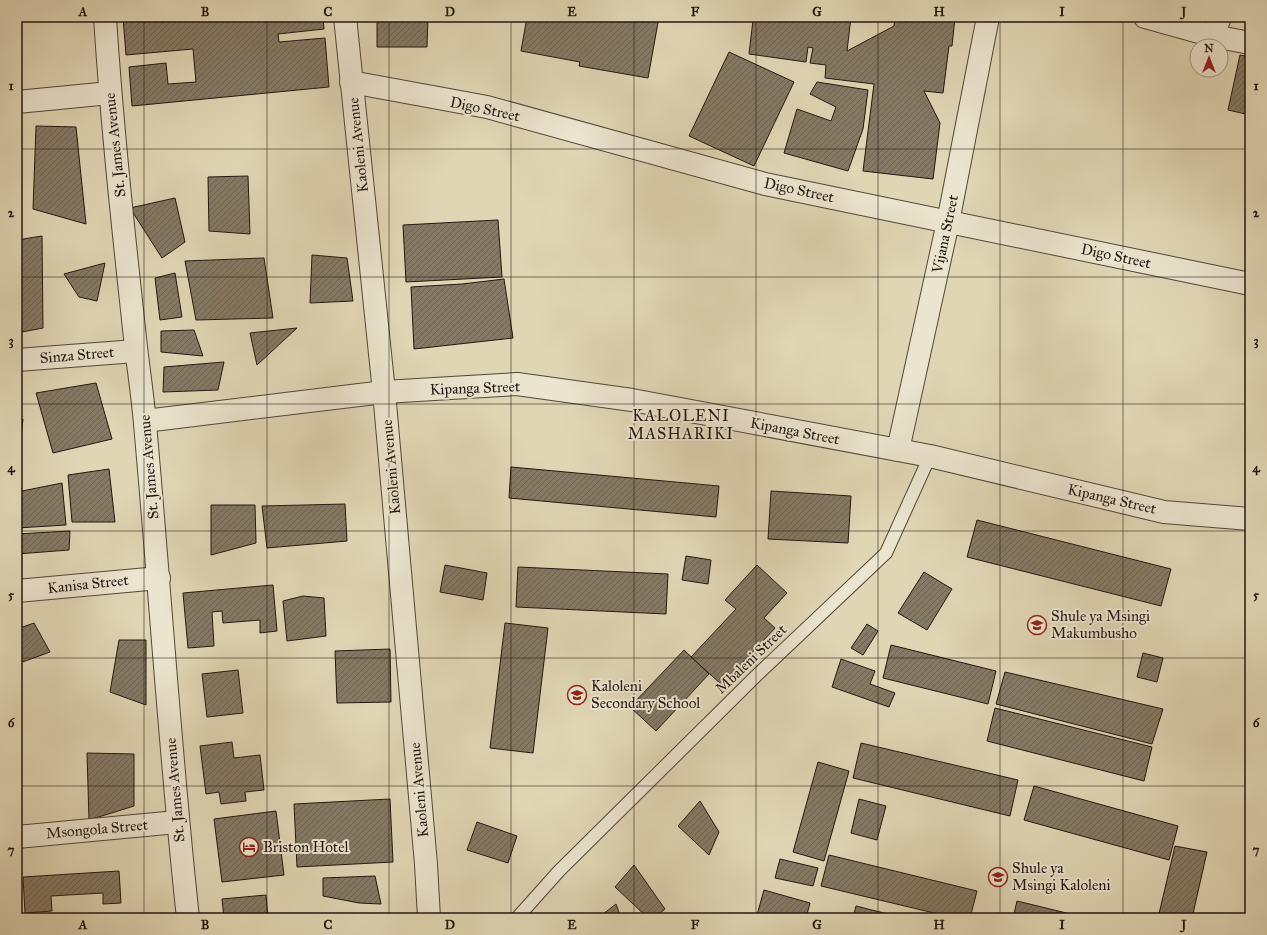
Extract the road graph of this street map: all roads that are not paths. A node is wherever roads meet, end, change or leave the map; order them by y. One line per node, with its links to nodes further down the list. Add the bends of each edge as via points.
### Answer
1 (105, 17): 8 (street, St. James Avenue)
2 (345, 17): 7 (street, Kaoleni Avenue)
3 (988, 17): 10 (street, Vijana Street)
4 (1145, 17): 5 (street)
5 (1217, 27): 6 (street)
6 (1250, 43)
7 (351, 82): 10 (street, Digo Street, via 487,107 766,184); 14 (street, Kaoleni Avenue)
8 (110, 93): 9 (street); 12 (street, St. James Avenue)
9 (17, 102)
10 (948, 222): 11 (street, Digo Street); 16 (street, Vijana Street)
11 (1250, 284)
12 (136, 351): 13 (street, Sinza Street); 15 (street, St. James Avenue)
13 (17, 360)
14 (384, 392): 15 (street, Kipanga Street); 16 (street, Kipanga Street, via 517,384 632,400); 24 (street, Kaoleni Avenue)
15 (145, 421): 19 (street, St. James Avenue)
16 (898, 450): 17 (street, Kipanga Street)
17 (930, 456): 18 (street, Kipanga Street, via 1164,512); 25 (lane, Mbaleni Street, via 886,553 756,676 558,871)
18 (1250, 518)
19 (159, 578): 20 (street, Kanisa Street); 21 (street, St. James Avenue)
20 (17, 591)
21 (177, 822): 22 (street, Msongola Street); 23 (street, St. James Avenue)
22 (17, 837)
23 (188, 918)
24 (430, 918)
25 (517, 918)

